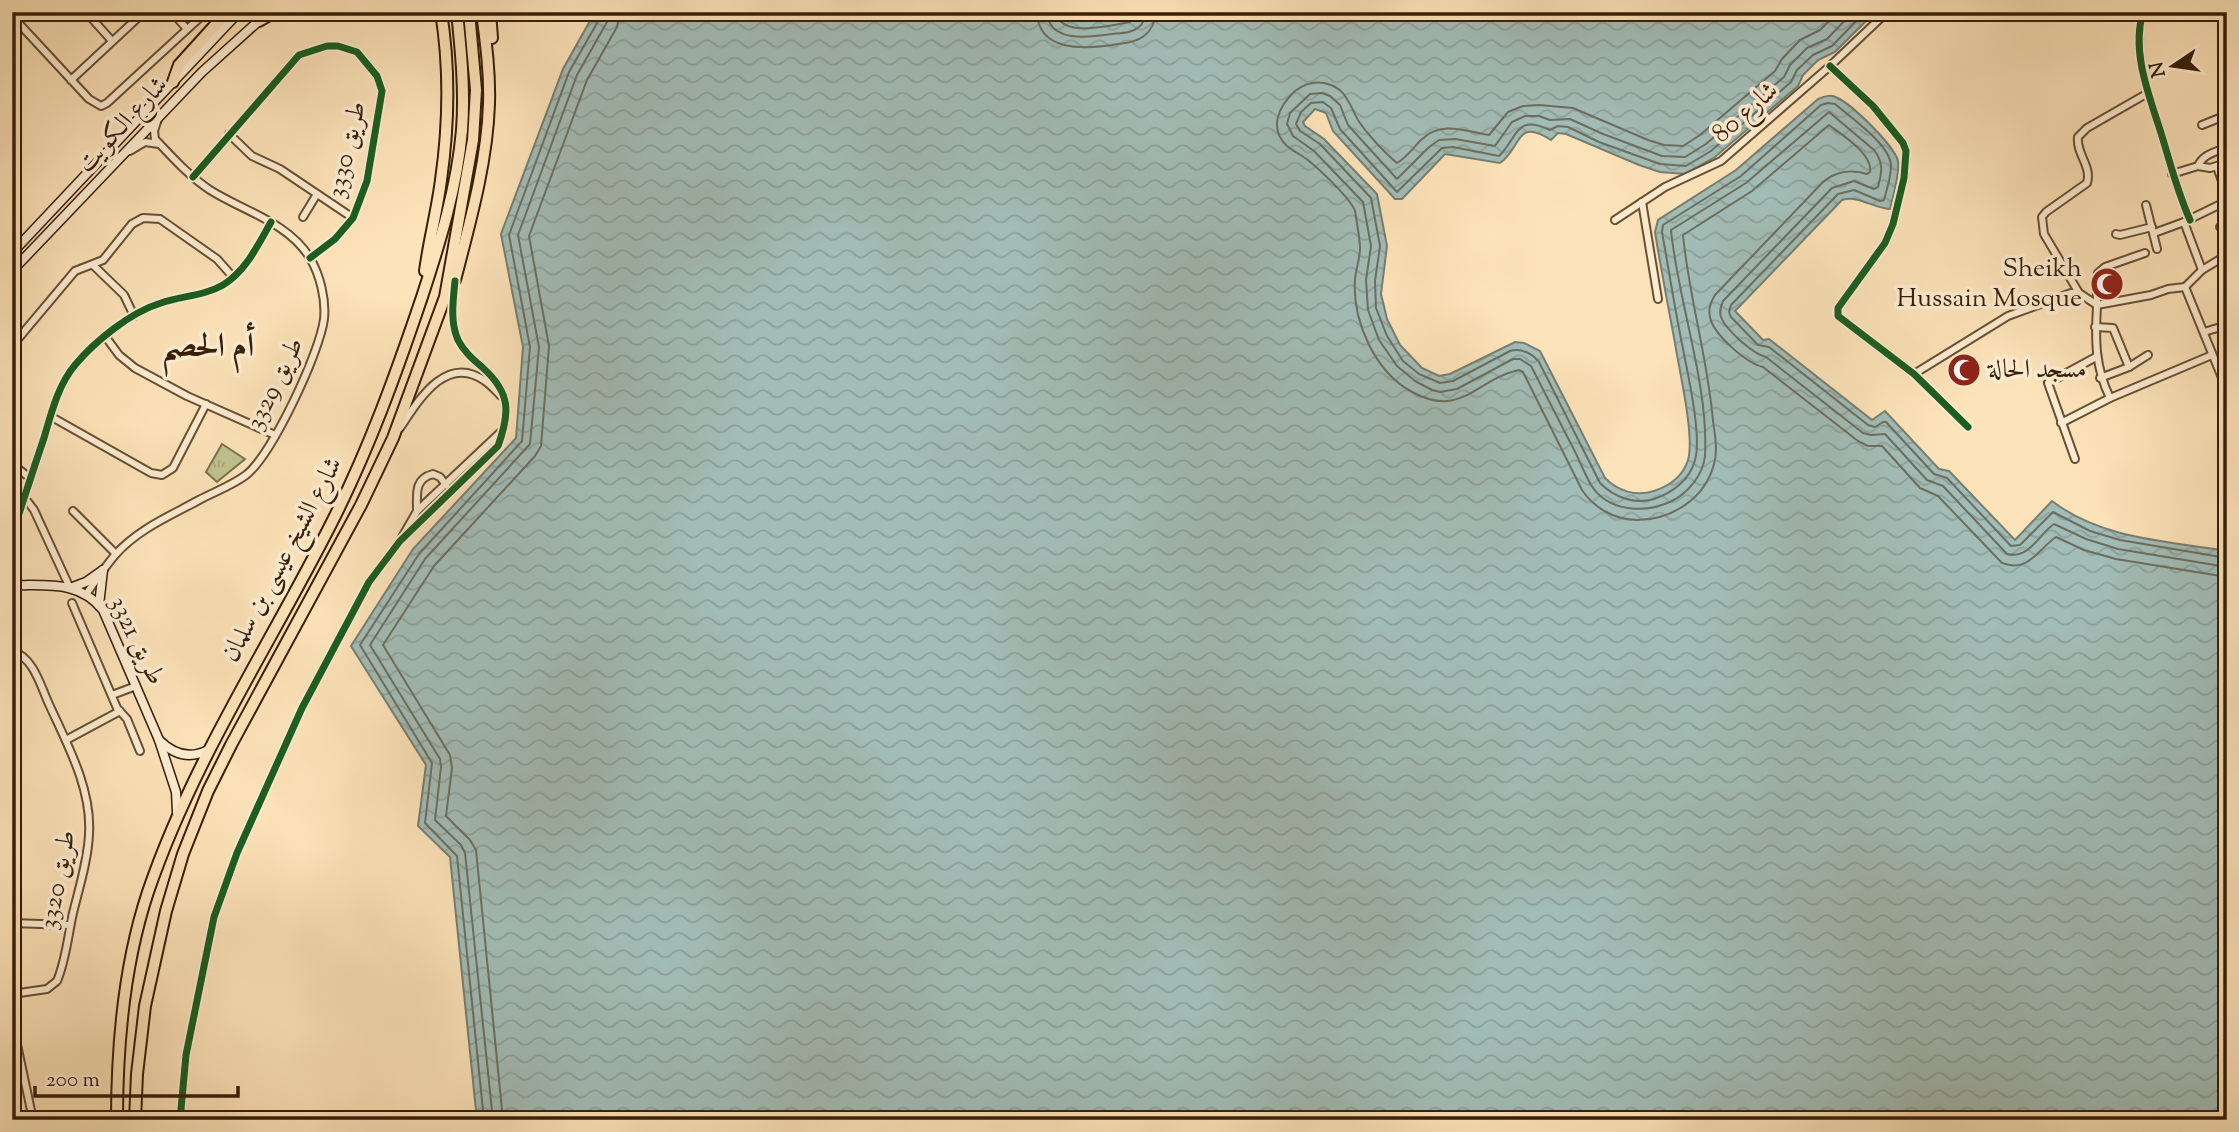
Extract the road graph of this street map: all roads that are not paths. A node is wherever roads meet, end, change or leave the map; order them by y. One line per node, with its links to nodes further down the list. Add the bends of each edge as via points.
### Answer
1 (86, 12): 19 (street)
2 (144, 12): 19 (street)
3 (172, 12): 18 (street)
4 (206, 12): 18 (street)
5 (227, 12): 22 (highway, via 179,65)
6 (239, 12): 22 (main road, شارع الكويت)
7 (275, 12): 16 (highway)
8 (433, 12): 25 (highway)
9 (441, 12): 25 (highway)
10 (457, 12): 62 (highway, شارع الشيخ عيسى بن سلمان, via 462,132 443,233)
11 (469, 12): 63 (highway, شارع الشيخ عيسى بن سلمان, via 476,90 473,140)
12 (482, 12): 23 (highway)
13 (490, 12): 23 (highway)
14 (1887, 12): 20 (street, شارع 80)
15 (2143, 12): 24 (street, via 2139,43)
16 (264, 15): 26 (main road, شارع الكويت)
17 (12, 16): 21 (street)
18 (187, 29): 21 (street, via 104,105 94,104)
19 (112, 41): 21 (street)
20 (1830, 66): 41 (street, شارع 80, via 1721,161); 77 (street, via 1873,106 1906,151 1893,224 1838,316)
21 (71, 80)
22 (173, 82): 51 (main road, شارع الكويت)
23 (489, 90): 59 (highway, via 480,174)
24 (2148, 93): 36 (street); 61 (street, via 2078,137 2087,183 2046,212 2041,222)
25 (448, 112): 62 (highway)
26 (161, 114): 30 (street, via 154,131); 33 (main road, شارع الكويت)
27 (2227, 115): 28 (street)
28 (2202, 125)
29 (229, 134): 37 (street, طريق 3330); 38 (street, via 252,156); 44 (street, طريق 3330, via 299,55 327,46 357,52 377,76 382,98 368,181)
30 (161, 145): 33 (street, via 145,142); 37 (street, طريق 3329)
31 (2227, 147): 32 (street)
32 (2217, 151): 34 (street); 35 (street)
33 (123, 156): 57 (main road, شارع الكويت)
34 (2222, 165): 35 (street); 39 (street)
35 (2197, 166): 36 (street)
36 (2172, 174): 46 (street)
37 (193, 177): 47 (street, طريق 3329)
38 (317, 194): 43 (street); 44 (street)
39 (2227, 195)
40 (2227, 201): 46 (street)
41 (1642, 202): 45 (street, شارع 80); 64 (street)
42 (2146, 205): 48 (street)
43 (303, 217)
44 (353, 218): 54 (street, طريق 3330)
45 (1615, 220)
46 (2187, 221): 48 (street); 56 (street)
47 (271, 222): 54 (street, طريق 3329, via 294,238); 58 (street)
48 (2153, 230): 49 (street); 50 (street)
49 (2116, 234)
50 (2157, 249)
51 (12, 253)
52 (2145, 253): 65 (street, via 2098,273)
53 (2227, 255): 56 (street)
54 (310, 258): 87 (street, طريق 3329, via 322,289 324,317 304,380)
55 (93, 265): 58 (street, via 103,260 135,222 148,216 160,219 212,255); 66 (street, via 124,295); 71 (street, via 75,271)
56 (2202, 270): 60 (street)
57 (12, 271)
58 (233, 277): 66 (street, via 215,289)
59 (455, 281): 63 (highway); 81 (street, via 453,317 458,340 495,380)
60 (2185, 287): 65 (street); 69 (street)
61 (2079, 293): 65 (street); 77 (street, via 2008,316)
62 (422, 295): 112 (highway, شارع الشيخ عيسى بن سلمان, via 382,413 347,490)
63 (445, 297): 88 (highway, شارع الشيخ عيسى بن سلمان)
64 (1658, 299)
65 (2097, 304): 68 (street)
66 (134, 316): 70 (street)
67 (2227, 325): 69 (street)
68 (2095, 327): 74 (street); 75 (street, via 2113,328)
69 (2204, 332): 73 (street)
70 (105, 336): 82 (street, via 128,363); 83 (street, via 73,366)
71 (12, 346)
72 (2148, 355): 75 (street)
73 (2212, 355): 76 (street); 80 (street)
74 (2095, 357): 78 (street); 84 (street, via 2048,383)
75 (2129, 367): 78 (street)
76 (2223, 372): 79 (street)
77 (1913, 374): 85 (street)
78 (2100, 377): 80 (street)
79 (2227, 390)
80 (2110, 398): 84 (street)
81 (506, 400): 86 (street); 88 (street, via 482,379 459,373 441,378 426,390)
82 (206, 404): 83 (street, via 173,468 162,475); 87 (street)
83 (51, 416): 91 (street)
84 (2061, 423): 89 (street)
85 (1968, 427)
86 (505, 428): 92 (street); 93 (street, via 498,446)
87 (275, 435): 99 (street, طريق 3329, via 247,474 148,527)
88 (393, 438): 123 (highway, شارع الشيخ عيسى بن سلمان, via 231,745 183,854 145,1006)
89 (2075, 459)
90 (12, 464): 91 (street)
91 (30, 478): 94 (street)
92 (446, 484): 93 (street); 96 (street); 96 (street, via 433,474 423,478 417,486)
93 (452, 492): 98 (street)
94 (23, 500): 97 (street); 102 (street, via 34,510)
95 (73, 511): 99 (street)
96 (417, 511): 98 (street)
97 (12, 535)
98 (400, 541): 124 (street, via 369,582 321,672 237,853 214,917 197,991)
99 (116, 554): 100 (street, طريق 3329)
100 (103, 570): 102 (main road); 103 (street, طريق 3329); 105 (main road)
101 (12, 585): 102 (main road, طريق 3321)
102 (70, 588): 103 (main road, طريق 3321)
103 (87, 593): 105 (main road, طريق 3321)
104 (72, 603): 108 (street)
105 (99, 605): 107 (main road, طريق 3321)
106 (12, 651): 110 (street, طريق 3320, via 31,665)
107 (136, 686): 108 (street); 111 (main road, طريق 3321)
108 (112, 695): 109 (street)
109 (120, 711): 110 (street); 113 (street)
110 (65, 740): 116 (street, طريق 3320, via 90,824)
111 (159, 740): 112 (main road, via 184,755); 114 (main road, طريق 3321, via 176,792)
112 (208, 750): 114 (highway, شارع الشيخ عيسى بن سلمان)
113 (140, 751)
114 (176, 821): 122 (highway, شارع الشيخ عيسى بن سلمان, via 135,941 124,1011)
115 (12, 923): 116 (street)
116 (70, 925): 117 (street, طريق 3320, via 57,981 47,989)
117 (12, 994)
118 (13, 1025): 120 (street)
119 (12, 1056): 120 (street)
120 (21, 1056): 121 (street)
121 (33, 1120)
122 (117, 1120)
123 (135, 1120)
124 (180, 1120)

